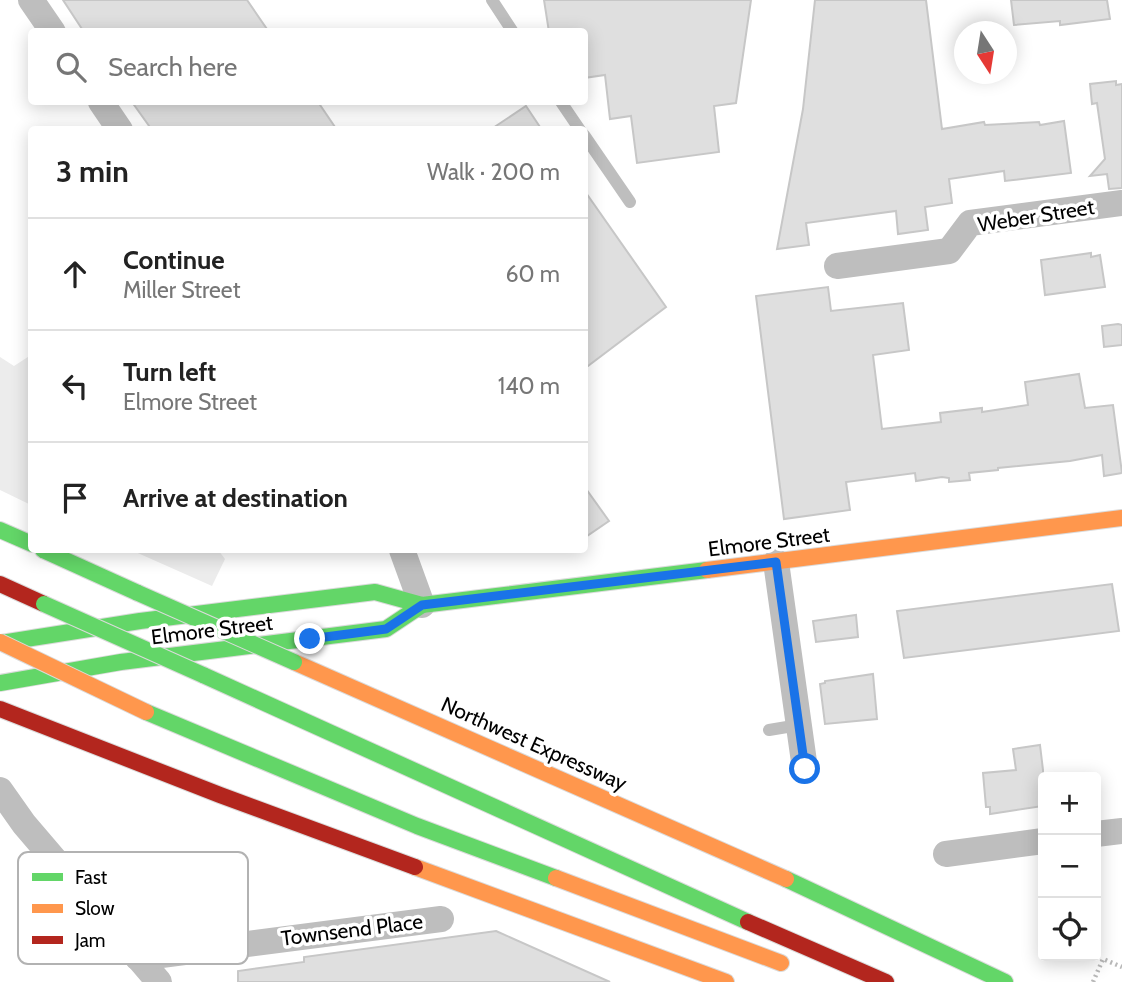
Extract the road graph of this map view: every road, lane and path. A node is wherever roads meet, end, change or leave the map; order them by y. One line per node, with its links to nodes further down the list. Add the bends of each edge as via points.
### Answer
1 (31, 0): 3 (street)
2 (492, 0): 4 (lane)
3 (49, 28)
4 (510, 28)
5 (103, 105): 7 (street)
6 (563, 105): 8 (lane)
7 (117, 126)
8 (577, 126)
9 (588, 141): 10 (lane)
10 (630, 202)
11 (1122, 203): 12 (street, Weber Street, via 971,223 949,251)
12 (837, 265)
13 (1122, 518): 18 (main road, Elmore Street)
14 (0, 530): 15 (main road)
15 (28, 542)
16 (50, 553): 42 (main road, Northwest Expressway, bridge)
17 (403, 553): 20 (street)
18 (776, 562): 20 (main road, Elmore Street); 24 (street)
19 (0, 584): 45 (main road, bridge)
20 (422, 605): 21 (main road, Elmore Street, via 375,592); 22 (main road, Elmore Street, via 386,629 121,662)
21 (0, 643): 26 (main road, bridge)
22 (0, 683)
23 (0, 709): 37 (main road)
24 (799, 725): 25 (lane); 27 (street)
25 (769, 730)
26 (224, 745): 31 (main road); 41 (main road, via 430,831)
27 (805, 769)
28 (0, 790): 33 (street)
29 (1122, 831): 30 (street)
30 (1101, 833)
31 (413, 842)
32 (1038, 842): 34 (street)
33 (48, 852)
34 (946, 854)
35 (460, 866): 37 (main road)
36 (441, 919): 38 (street, Townsend Place)
37 (578, 928): 44 (main road)
38 (248, 944)
39 (143, 964): 43 (street)
40 (1122, 967): 46 (path, via 1103,959)
41 (794, 968)
42 (1009, 977)
43 (159, 982)
44 (726, 982)
45 (886, 982)
46 (1093, 982)

